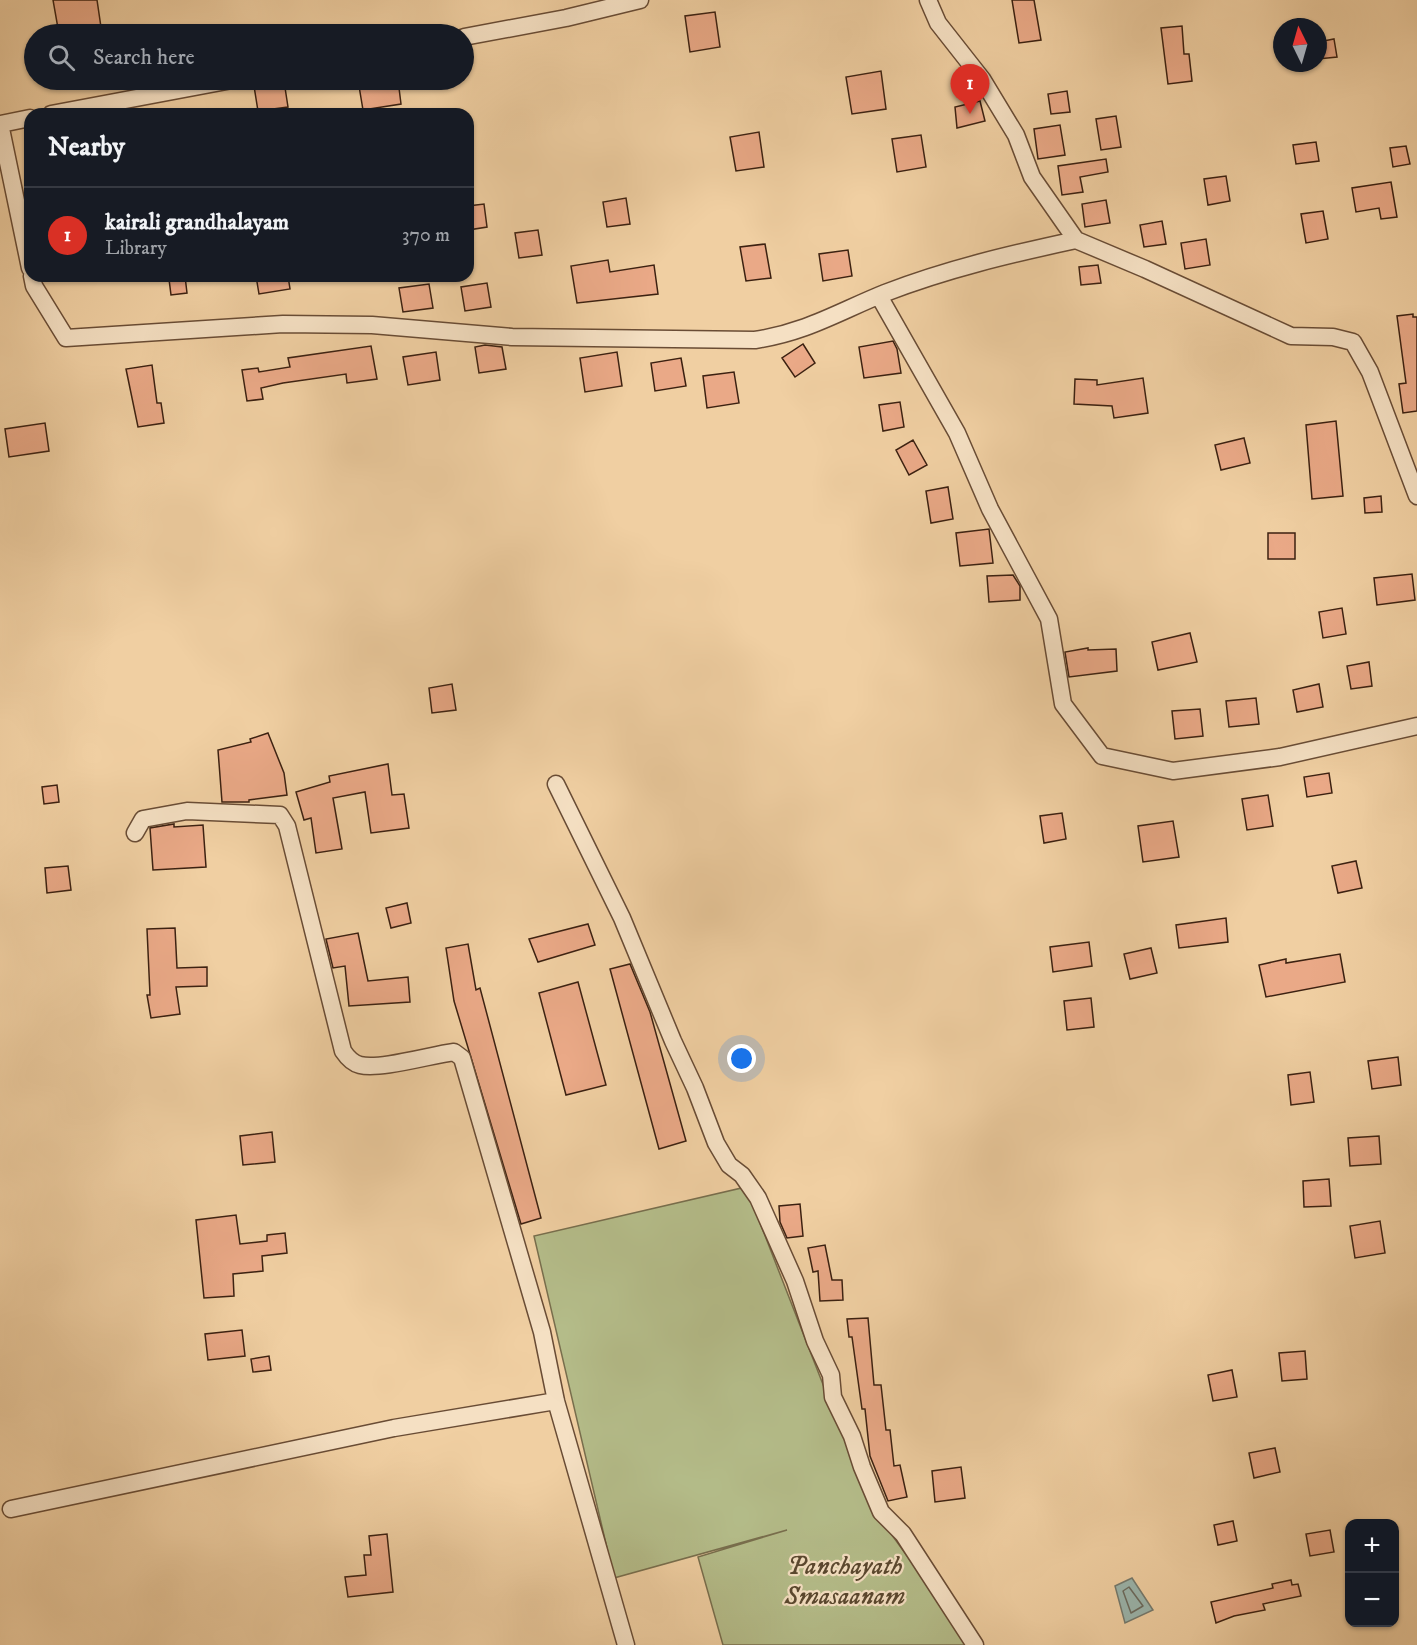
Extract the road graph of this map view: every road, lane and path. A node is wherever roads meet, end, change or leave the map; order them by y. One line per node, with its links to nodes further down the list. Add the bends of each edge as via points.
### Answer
1 (640, 0): 3 (street)
2 (928, 0): 9 (street, via 938,23 987,88 1016,135 1032,177)
3 (474, 35)
4 (179, 90): 5 (street)
5 (83, 108)
6 (24, 119): 7 (street)
7 (0, 124): 8 (street)
8 (24, 239)
9 (1076, 240): 11 (street, via 987,259); 12 (street, via 1291,336 1333,337 1353,342 1370,372)
10 (33, 282): 11 (street, via 66,338 294,324 372,325 512,337 755,340 821,323)
11 (879, 296): 13 (street, via 957,433 990,509 1049,619 1063,704 1102,756 1173,771 1280,758)
12 (1417, 496)
13 (1417, 726)
14 (556, 784): 19 (street, via 622,918 716,1143 729,1165 742,1175 758,1198 795,1281 831,1375 833,1397 881,1512 903,1534)
15 (135, 833): 16 (street, via 143,819 187,811 280,815 287,826 348,1059 360,1065 376,1065 454,1052 462,1059 542,1332)
16 (556, 1401): 17 (street, via 394,1428); 18 (street)
17 (11, 1509)
18 (626, 1645)
19 (975, 1645)

